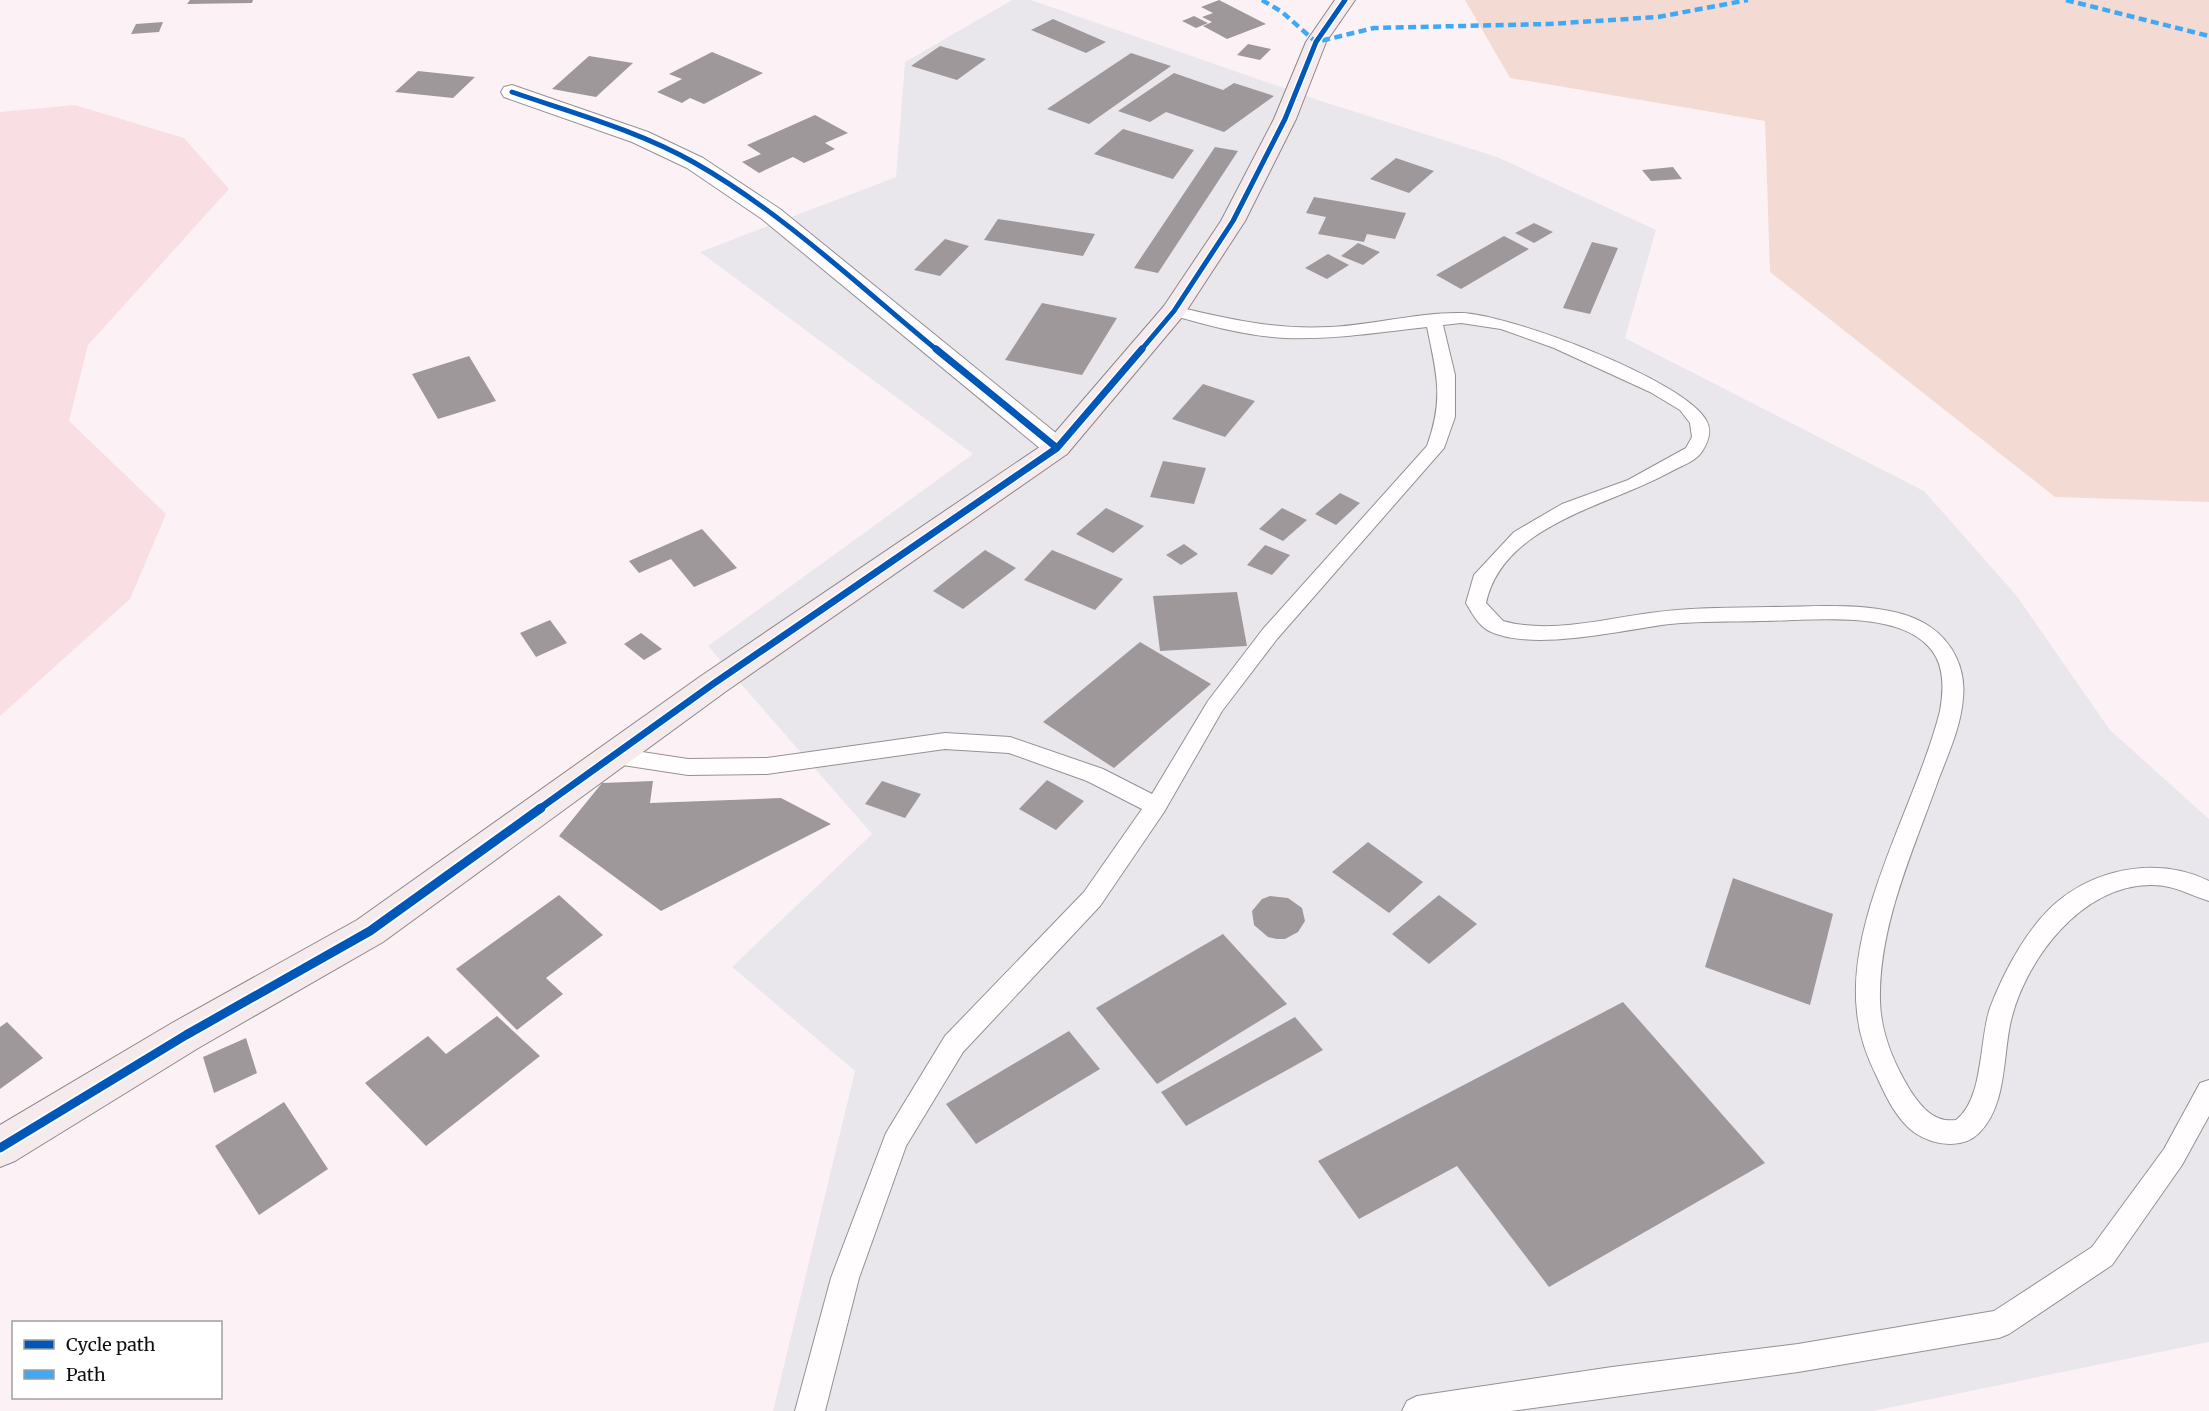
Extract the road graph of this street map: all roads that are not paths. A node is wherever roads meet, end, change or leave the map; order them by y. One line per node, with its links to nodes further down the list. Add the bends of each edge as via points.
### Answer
1 (1345, 0): 3 (street, via 1316,42 1285,119 1233,221)
2 (512, 92): 5 (street, via 640,136 695,163 771,214)
3 (1174, 311): 4 (lane, via 1231,326 1285,333 1332,332); 5 (street)
4 (1434, 320): 7 (lane, via 1446,375 1446,417 1435,448 1270,634 1215,706); 8 (lane, via 1461,318 1504,324 1560,344 1656,388 1686,406 1699,422 1701,437 1693,452 1635,484 1569,508 1521,536 1481,580 1476,603 1485,620 1504,629 1541,632 1694,615 1849,614 1914,626 1934,638 1946,655 1955,682 1950,719 1880,914 1868,1001 1877,1052 1919,1121 1934,1130 1954,1133 1971,1124 1984,1098 2001,1011 2029,954 2068,906 2115,880 2160,874 2189,881)
5 (1057, 448): 6 (street, via 713,684)
6 (616, 756): 7 (lane, via 688,767 766,766 945,741 1010,745 1095,775); 10 (street, via 370,931 186,1035)
7 (1156, 806): 11 (lane, via 1092,899 954,1044 895,1141 845,1278)
8 (2209, 892)
9 (2209, 1091): 12 (lane, via 2173,1157 2102,1256 1999,1324 1798,1358)
10 (0, 1148)
11 (810, 1411)
12 (1416, 1411)

